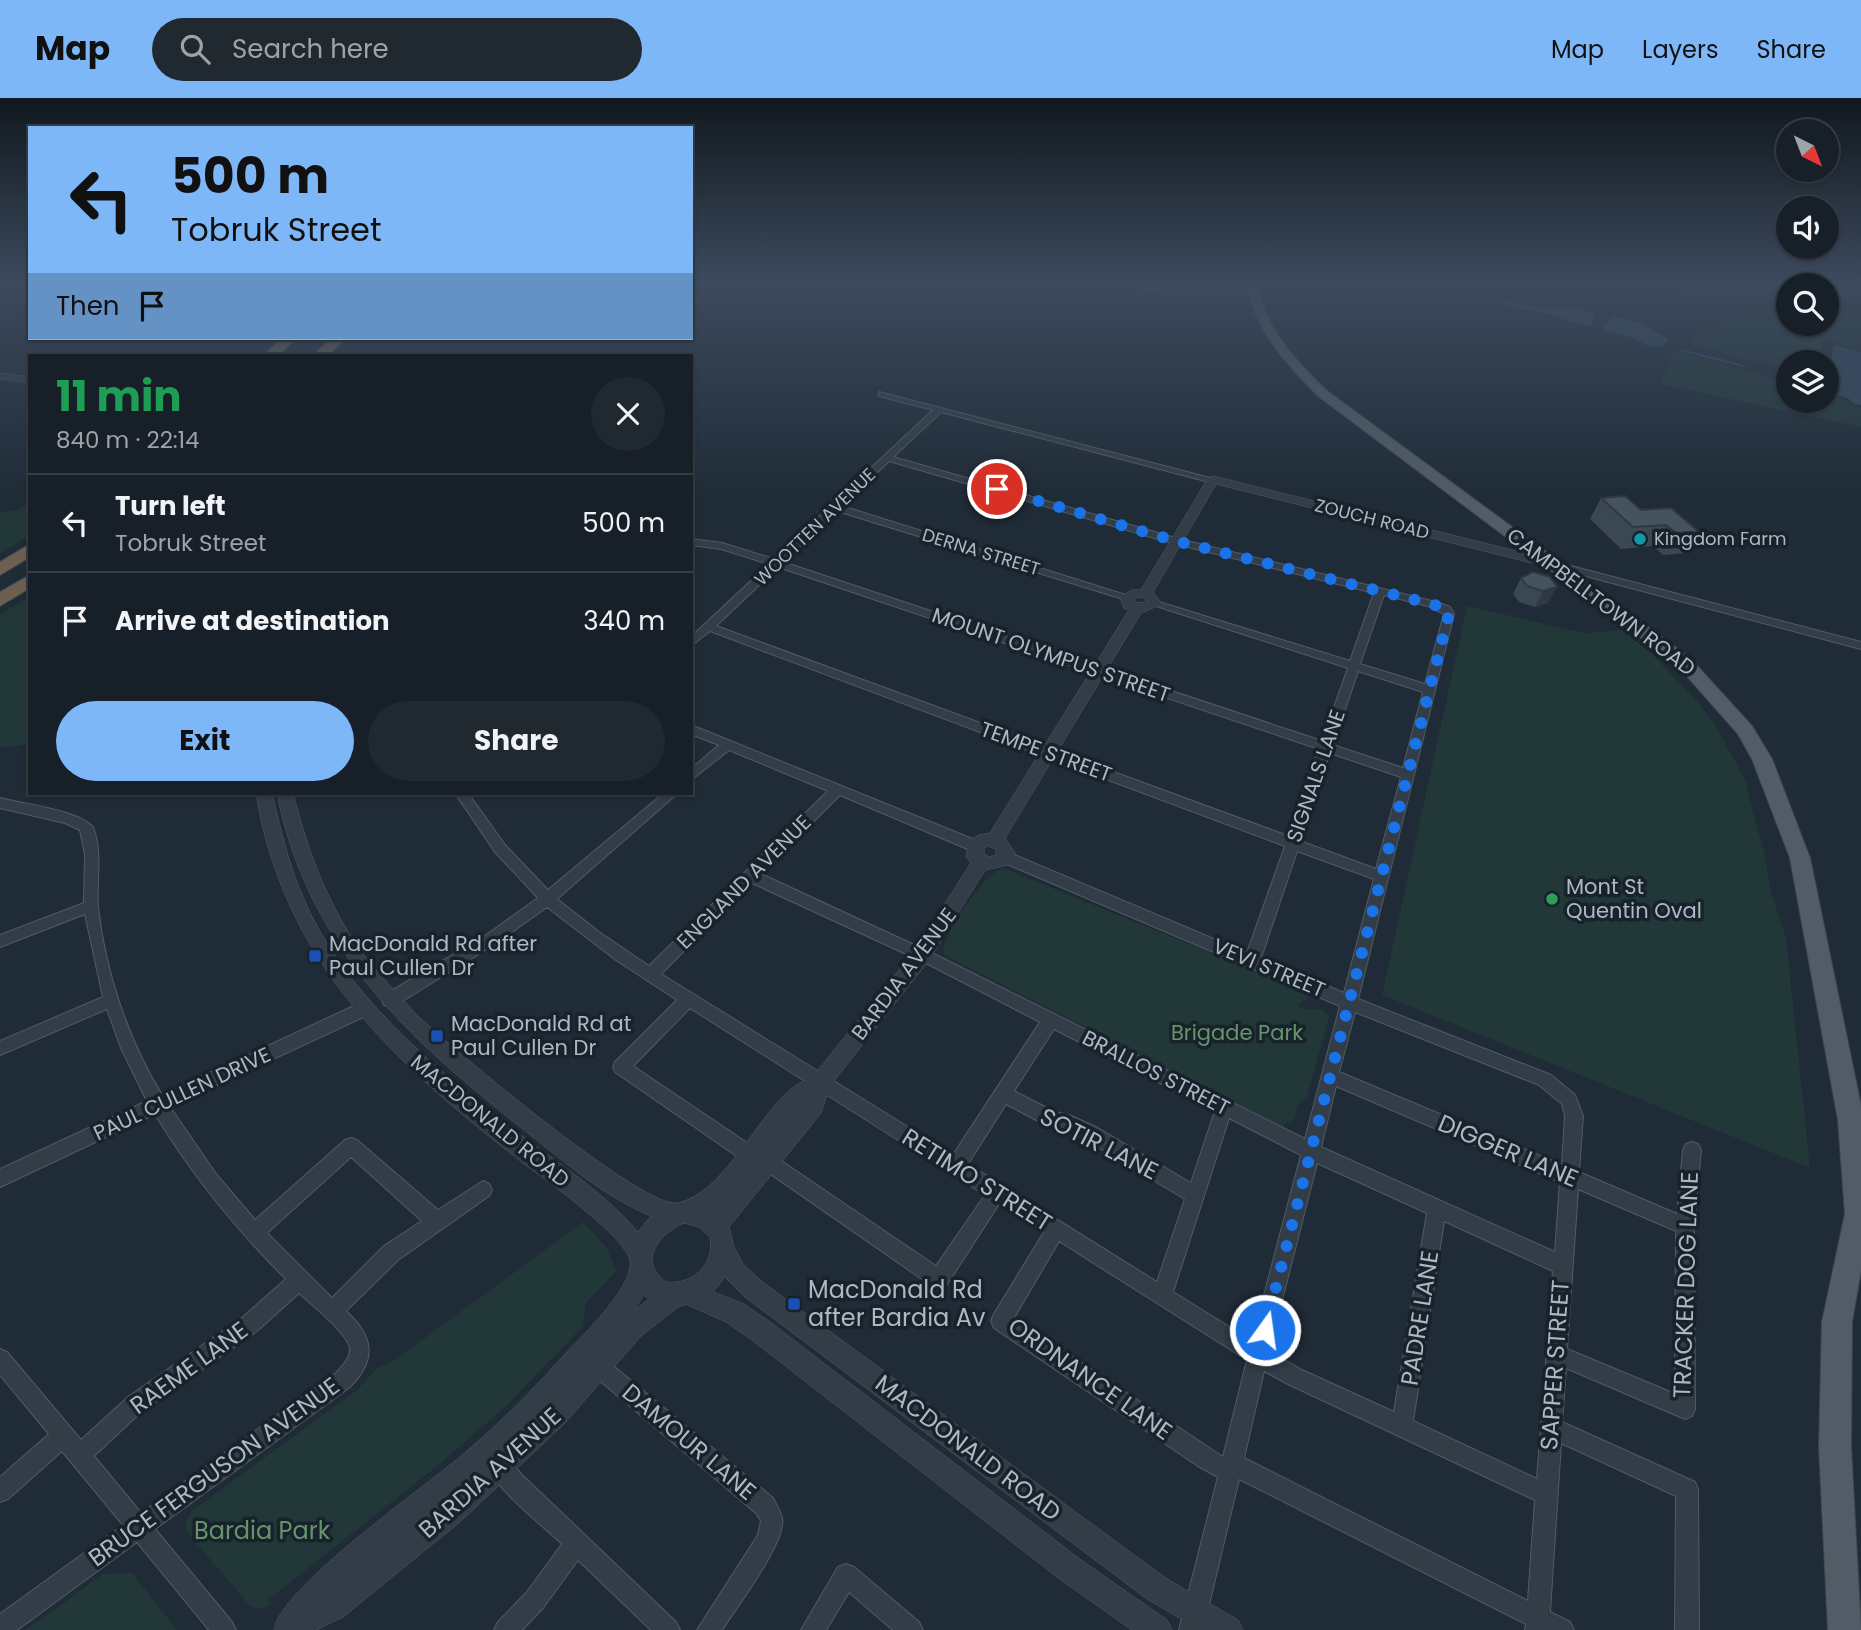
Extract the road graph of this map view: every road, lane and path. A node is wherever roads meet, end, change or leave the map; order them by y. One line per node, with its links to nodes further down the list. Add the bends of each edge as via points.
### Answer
1 (1287, 354): 11 (main road, CAMPBELLTOWN ROAD, via 1322,393)
2 (0, 376): 3 (street)
3 (28, 380)
4 (882, 394): 5 (street, ZOUCH ROAD)
5 (938, 410): 6 (street, WOOTTEN AVENUE); 7 (street, ZOUCH ROAD)
6 (887, 458): 8 (street, WOOTTEN AVENUE); 9 (street)
7 (1213, 480): 9 (street); 13 (street, ZOUCH ROAD)
8 (835, 508): 14 (street, WOOTTEN AVENUE); 21 (street, DERNA STREET)
9 (1176, 541): 18 (street); 19 (street)
10 (693, 542): 14 (street, MOUNT OLYMPUS STREET)
11 (1525, 544): 13 (street, via 1520,551); 15 (main road, CAMPBELLTOWN ROAD)
12 (28, 550): 16 (highway)
13 (1507, 552): 15 (street, ZOUCH ROAD)
14 (777, 563): 22 (street, WOOTTEN AVENUE); 26 (street, MOUNT OLYMPUS STREET)
15 (1552, 564): 24 (street, ZOUCH ROAD); 78 (main road, CAMPBELLTOWN ROAD, via 1684,662 1745,730 1762,759 1800,859 1851,1120)
16 (0, 570)
17 (28, 581): 20 (highway)
18 (1380, 591): 25 (street, SIGNALS LANE); 27 (street, via 1446,609 1448,621)
19 (1150, 599): 21 (street, via 1133,593); 25 (street)
20 (0, 600)
21 (1132, 603): 26 (street)
22 (709, 628): 23 (street, WOOTTEN AVENUE); 31 (street, TEMPE STREET)
23 (693, 641)
24 (1861, 646)
25 (1354, 666): 27 (street); 30 (street, SIGNALS LANE)
26 (1098, 671): 30 (street, MOUNT OLYMPUS STREET); 31 (street)
27 (1431, 690): 33 (street)
28 (693, 730): 29 (street)
29 (728, 744): 32 (street); 34 (street)
30 (1326, 748): 33 (street, MOUNT OLYMPUS STREET); 41 (street, SIGNALS LANE)
31 (1048, 753): 40 (street); 41 (street, TEMPE STREET)
32 (693, 774)
33 (1409, 775): 45 (street)
34 (837, 790): 42 (street); 44 (street, ENGLAND AVENUE)
35 (264, 795): 56 (street, MACDONALD ROAD, via 274,846 289,888 310,932)
36 (285, 795): 54 (street, MACDONALD ROAD, via 297,843 331,919)
37 (462, 795): 46 (street, RETIMO STREET, via 496,846)
38 (670, 795): 46 (street)
39 (0, 803): 47 (street, BRUCE FERGUSON AVENUE, via 86,827)
40 (995, 840): 42 (street, via 985,839); 43 (street, via 1006,849)
41 (1293, 844): 45 (street, TEMPE STREET); 50 (street, SIGNALS LANE)
42 (978, 854): 43 (street, via 992,864); 49 (street, BARDIA AVENUE)
43 (1005, 857): 50 (street, VEVI STREET)
44 (751, 876): 49 (street, BRALLOS STREET); 51 (street, ENGLAND AVENUE)
45 (1383, 877): 55 (street)
46 (547, 900): 51 (street, RETIMO STREET); 54 (street)
47 (91, 906): 48 (street); 53 (street, BRUCE FERGUSON AVENUE)
48 (0, 941)
49 (922, 955): 57 (street, BRALLOS STREET); 60 (street, BARDIA AVENUE)
50 (1252, 961): 55 (street, VEVI STREET)
51 (650, 975): 52 (street, RETIMO STREET)
52 (689, 999): 60 (street, RETIMO STREET); 67 (street, via 621,1067)
53 (111, 1000): 58 (street); 63 (street, BRUCE FERGUSON AVENUE)
54 (390, 1000): 76 (street, MACDONALD ROAD, via 441,1052 513,1109 630,1195)
55 (1350, 1002): 59 (street); 62 (street, VEVI STREET, via 1545,1080)
56 (365, 1009): 63 (street, PAUL CULLEN DRIVE); 83 (street, MACDONALD ROAD, via 438,1084 611,1217)
57 (1051, 1019): 61 (street); 64 (street, BRALLOS STREET)
58 (0, 1048)
59 (1330, 1076): 66 (street); 70 (street, DIGGER LANE)
60 (821, 1082): 67 (street, BARDIA AVENUE, via 814,1106); 68 (street, RETIMO STREET)
61 (1003, 1094): 68 (street); 73 (street, SOTIR LANE, via 1090,1133)
62 (1569, 1100): 70 (street, SAPPER STREET, via 1574,1116)
63 (158, 1105): 69 (street, PAUL CULLEN DRIVE); 81 (street, BRUCE FERGUSON AVENUE, via 210,1183)
64 (1224, 1108): 66 (street, BRALLOS STREET); 73 (street)
65 (1692, 1150): 79 (street, TRACKER DOG LANE)
66 (1311, 1151): 74 (street, BRALLOS STREET); 90 (street)
67 (759, 1158): 72 (street, via 939,1279); 75 (street, BARDIA AVENUE); 82 (street, BARDIA AVENUE)
68 (956, 1167): 72 (street, RETIMO STREET)
69 (0, 1178)
70 (1569, 1178): 79 (street, DIGGER LANE); 84 (street, SAPPER STREET)
71 (483, 1190): 77 (street)
72 (996, 1193): 80 (street, RETIMO STREET)
73 (1195, 1195): 87 (street)
74 (1437, 1209): 84 (street, BRALLOS STREET); 93 (street, PADRE LANE)
75 (695, 1213): 76 (street); 82 (street, via 707,1217)
76 (672, 1215): 83 (street, via 651,1230)
77 (437, 1222): 81 (street, via 351,1146); 88 (street, via 391,1254)
78 (1859, 1225): 117 (main road, CAMPBELLTOWN ROAD, via 1837,1322 1835,1447)
79 (1685, 1226): 89 (street, TRACKER DOG LANE, via 1685,1409)
80 (1055, 1230): 87 (street, RETIMO STREET); 98 (street, ORDNANCE LANE, via 1001,1321 1205,1459)
81 (253, 1234): 85 (street, BRUCE FERGUSON AVENUE)
82 (720, 1238): 86 (street, via 720,1264 712,1276 701,1287); 103 (street, MACDONALD ROAD, via 735,1272 753,1289)
83 (641, 1264): 86 (street, via 649,1286 660,1293); 97 (street, BARDIA AVENUE, via 621,1310)
84 (1562, 1265): 89 (street, SAPPER STREET)
85 (299, 1280): 88 (street, BRUCE FERGUSON AVENUE); 96 (street, RAEME LANE, via 250,1324 135,1404)
86 (680, 1295): 92 (street, BARDIA AVENUE, via 632,1327); 113 (street, MACDONALD ROAD, via 724,1308 761,1331 1071,1570)
87 (1161, 1297): 90 (street, RETIMO STREET)
88 (332, 1312): 101 (street, BRUCE FERGUSON AVENUE, via 359,1339 361,1350 352,1370)
89 (1556, 1354): 94 (street, SAPPER STREET)
90 (1258, 1356): 93 (street, RETIMO STREET); 98 (street)
91 (0, 1359): 95 (street)
92 (599, 1367): 97 (street, BARDIA AVENUE); 110 (street, DAMOUR LANE, via 765,1506 772,1520 768,1539)
93 (1402, 1427): 100 (street, RETIMO STREET)
94 (1551, 1428): 100 (street, SAPPER STREET); 116 (street, via 1687,1490)
95 (63, 1436): 96 (street); 99 (street)
96 (79, 1456): 101 (street)
97 (494, 1459): 102 (street); 106 (street, BARDIA AVENUE, via 333,1607)
98 (1231, 1468): 103 (street); 104 (street, ORDNANCE LANE)
99 (0, 1491)
100 (1546, 1493): 104 (street, SAPPER STREET)
101 (138, 1528): 105 (street, BRUCE FERGUSON AVENUE); 107 (street)
102 (577, 1543): 108 (street); 109 (street)
103 (1194, 1621): 114 (street, MACDONALD ROAD)
104 (1537, 1624): 115 (street, ORDNANCE LANE)
105 (0, 1628)
106 (287, 1629)
107 (224, 1630)
108 (506, 1630)
109 (668, 1630)
110 (709, 1630)
111 (813, 1630): 112 (street, via 846,1575)
112 (911, 1630)
113 (1157, 1630)
114 (1228, 1630)
115 (1562, 1630)
116 (1687, 1630)
117 (1845, 1630)

